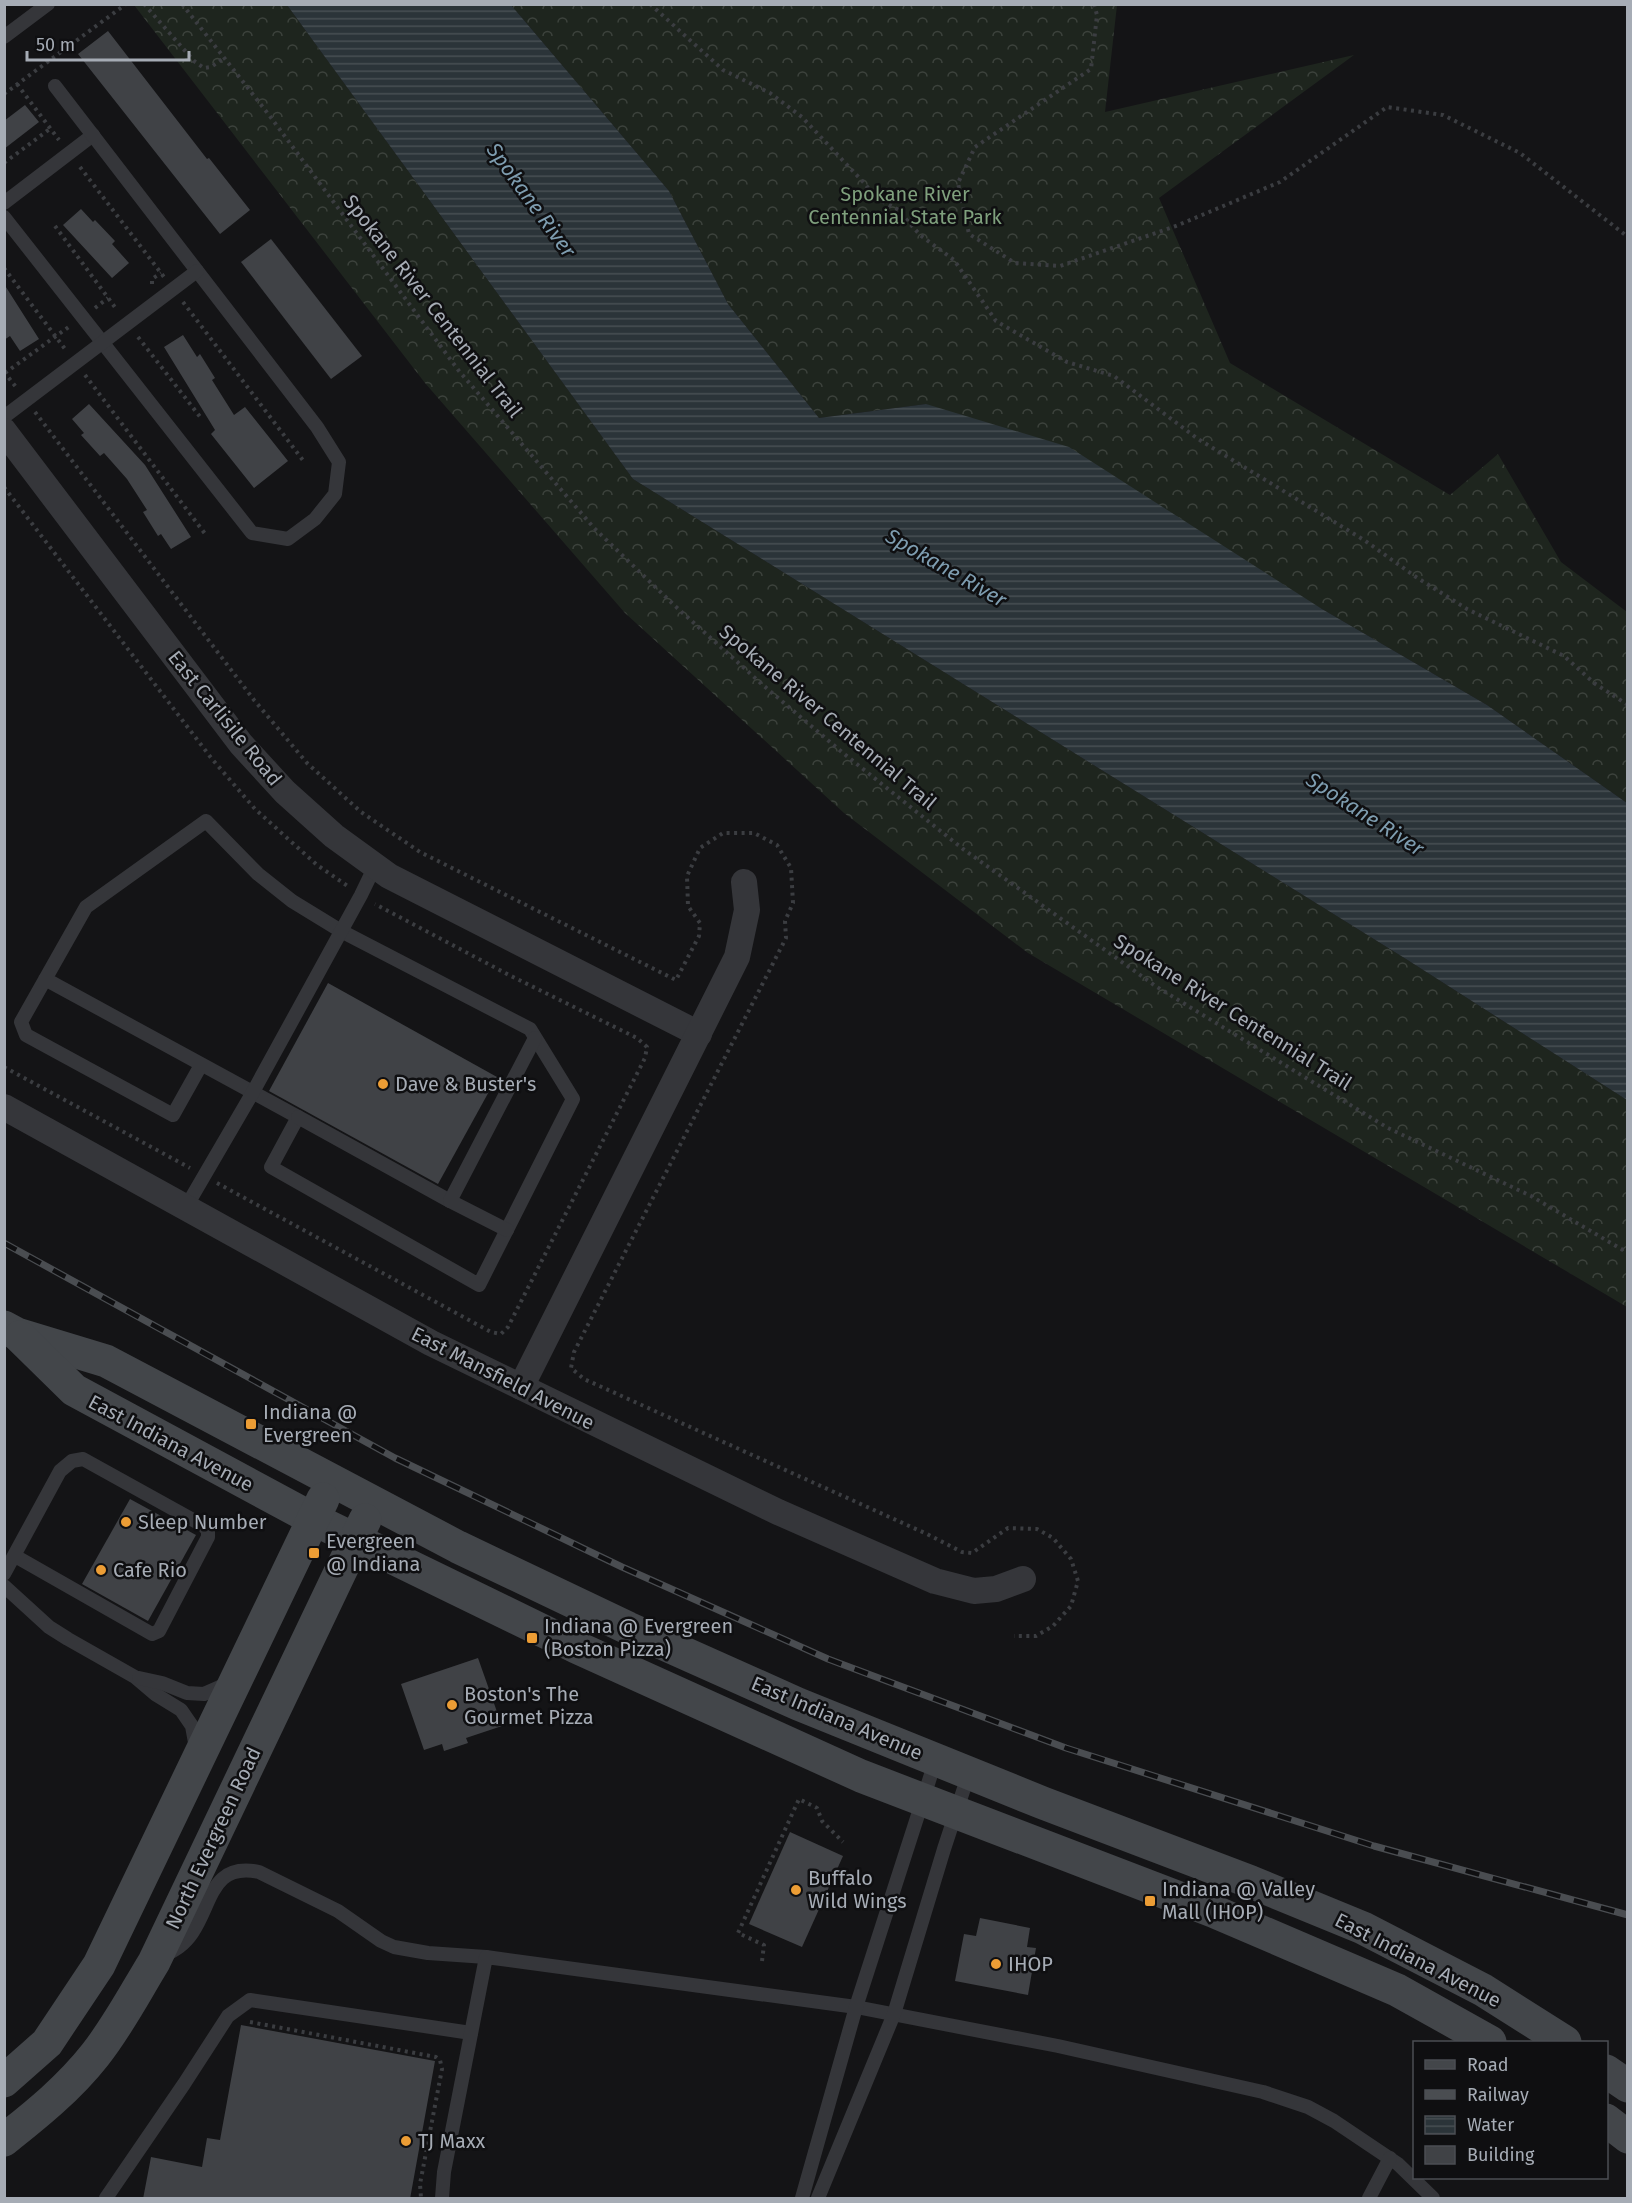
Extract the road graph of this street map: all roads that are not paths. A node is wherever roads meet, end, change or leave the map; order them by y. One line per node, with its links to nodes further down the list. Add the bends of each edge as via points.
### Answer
1 (48, 4): 2 (lane)
2 (4, 37)
3 (56, 86): 4 (lane)
4 (93, 135): 5 (lane); 7 (lane)
5 (4, 203)
6 (4, 217): 8 (lane)
7 (197, 271): 8 (lane); 8 (lane, via 339,462 335,494 315,519 288,539 252,533)
8 (102, 343): 9 (lane)
9 (4, 417)
10 (4, 430): 11 (street, East Carlisile Road, via 241,744 285,792)
11 (375, 866): 13 (lane); 15 (street, East Carlisile Road)
12 (744, 882): 15 (street, via 747,910 737,957)
13 (341, 931): 14 (lane, via 292,901 258,874 206,821 86,907); 16 (lane, via 530,1029); 18 (lane)
14 (45, 979): 17 (lane); 17 (lane, via 21,1022 26,1035 173,1115)
15 (699, 1034): 25 (street)
16 (535, 1038): 21 (lane); 23 (lane, via 573,1099)
17 (201, 1065): 18 (lane)
18 (253, 1092): 20 (lane); 22 (lane)
19 (4, 1107): 22 (street, East Mansfield Avenue)
20 (298, 1117): 21 (lane); 23 (lane, via 271,1167 479,1285)
21 (450, 1201): 23 (lane)
22 (186, 1207): 25 (street, East Mansfield Avenue, via 431,1343)
23 (507, 1230)
24 (11, 1331): 26 (main road, East Indiana Avenue, via 106,1361); 28 (main road, East Indiana Avenue, via 74,1390)
25 (521, 1387): 32 (street, East Mansfield Avenue, via 778,1512 935,1581 974,1591)
26 (332, 1481): 27 (main road, East Indiana Avenue); 28 (main road)
27 (374, 1502): 29 (main road, North Evergreen Road); 36 (main road, East Indiana Avenue, via 628,1628 798,1704)
28 (313, 1519): 29 (main road, East Indiana Avenue); 35 (main road)
29 (355, 1540): 39 (main road, East Indiana Avenue, via 576,1647); 42 (main road, North Evergreen Road)
30 (15, 1556): 30 (lane, via 60,1471 72,1461 83,1460 208,1531 159,1631 152,1634); 31 (lane)
31 (4, 1574)
32 (1023, 1579)
33 (4, 1586): 34 (lane, via 49,1627)
34 (135, 1677): 35 (lane, via 178,1691 204,1694); 37 (lane, via 188,1718)
35 (237, 1679): 37 (main road)
36 (936, 1759): 38 (main road, East Indiana Avenue); 39 (lane)
37 (197, 1761): 49 (main road, via 99,1965 47,2043)
38 (969, 1773): 40 (lane); 47 (main road, East Indiana Avenue, via 1364,1928 1483,1990)
39 (921, 1800): 40 (main road, East Indiana Avenue); 43 (lane)
40 (956, 1813): 44 (lane); 46 (main road, East Indiana Avenue, via 1213,1911 1397,1990)
41 (486, 1957): 42 (lane, via 394,1947 338,1911 259,1872 239,1870 221,1878 182,1946); 43 (lane); 45 (lane)
42 (154, 1962): 53 (main road, North Evergreen Road, via 95,2054 50,2103)
43 (856, 2007): 44 (lane); 59 (lane)
44 (894, 2014): 54 (lane, via 1279,2096 1321,2113); 60 (lane)
45 (471, 2033): 57 (lane, via 250,2000 228,2016); 58 (lane)
46 (1486, 2041)
47 (1562, 2041)
48 (1608, 2072): 50 (main road)
49 (4, 2081)
50 (1628, 2086)
51 (1608, 2122): 52 (main road)
52 (1628, 2137)
53 (4, 2140)
54 (1390, 2158): 55 (lane); 61 (lane)
55 (1413, 2178)
56 (1414, 2179): 62 (lane)
57 (106, 2199)
58 (442, 2199)
59 (802, 2199)
60 (818, 2199)
61 (1369, 2199)
62 (1433, 2199)

